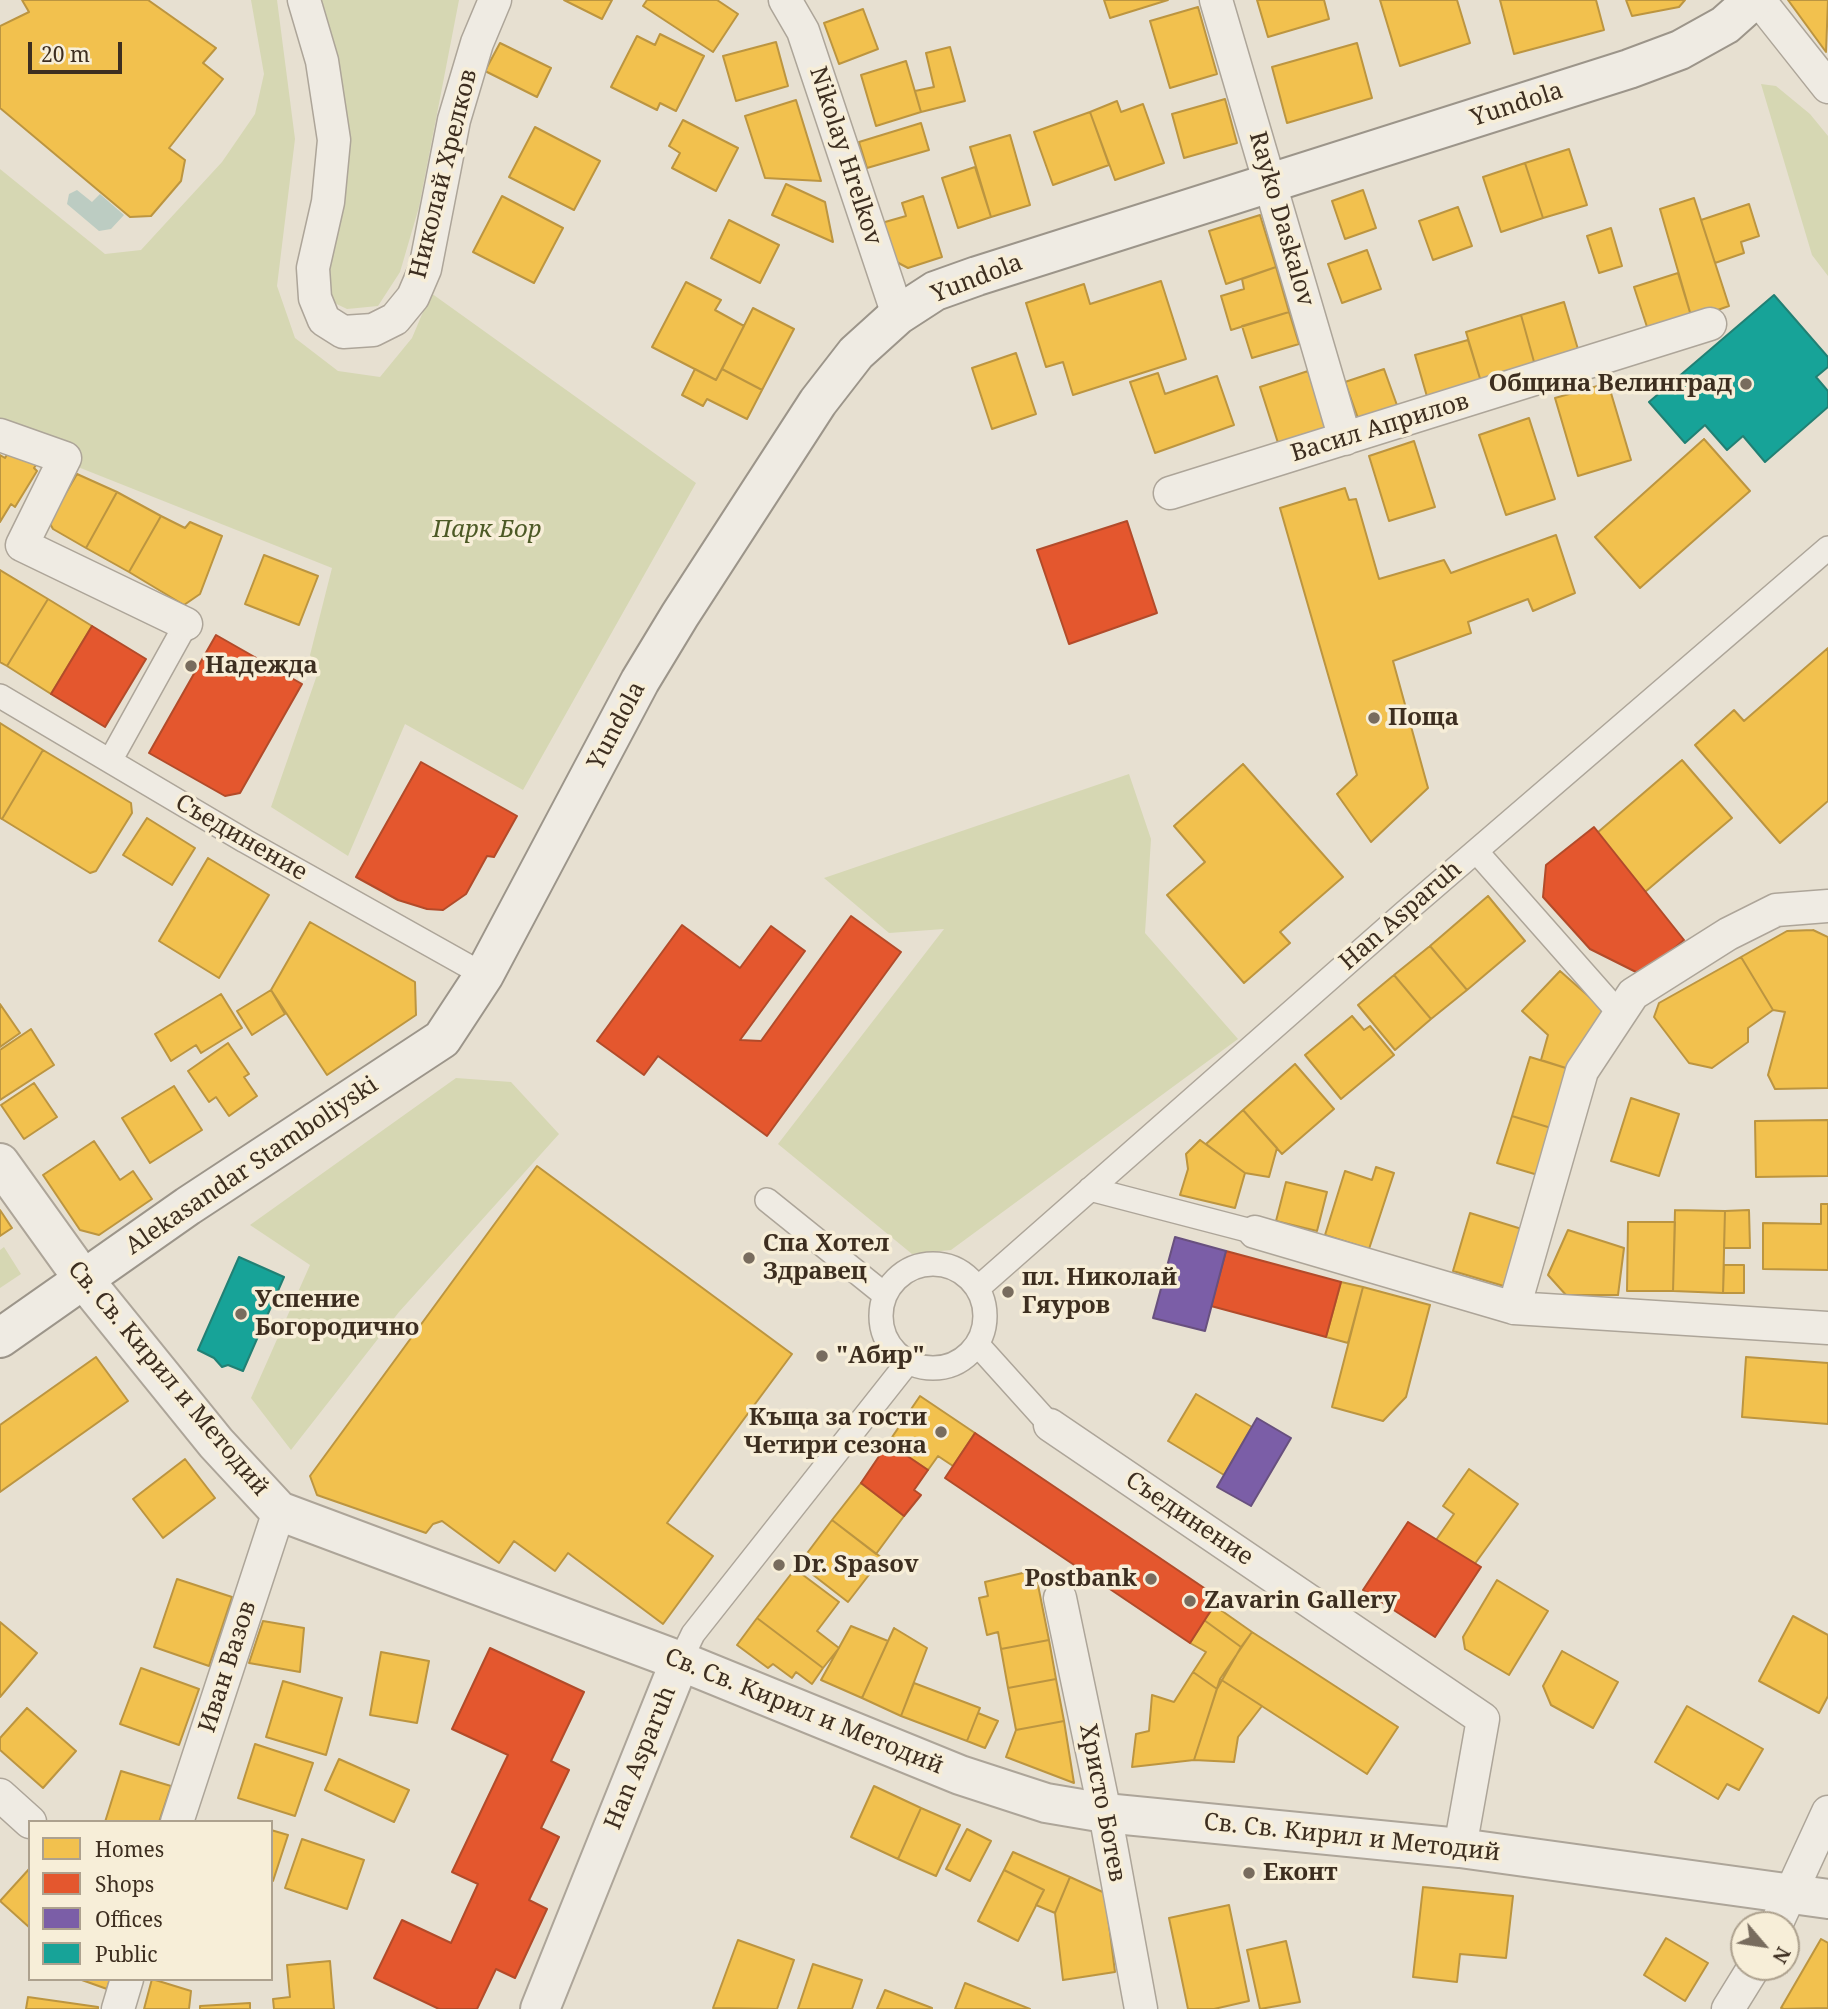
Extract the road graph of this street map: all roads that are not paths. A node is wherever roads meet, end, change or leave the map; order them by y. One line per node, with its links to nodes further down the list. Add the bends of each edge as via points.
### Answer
1 (304, 0): 2 (street, Николай Хрелков, via 322,61 334,140 328,202 313,268 315,298 324,320 343,332 373,330 395,319 413,297 425,270 454,120)
2 (495, 0)
3 (785, 0): 9 (street, Nikolay Hrelkov, via 803,30)
4 (1216, 0): 8 (street, Rayko Daskalov)
5 (1753, 0): 8 (street, Yundola, via 1726,25 1640,65)
6 (1759, 0): 7 (street)
7 (1828, 87)
8 (1270, 183): 9 (street, Yundola, via 977,276 935,291); 12 (street, Rayko Daskalov)
9 (898, 315): 20 (street, Yundola, via 856,353 818,402 680,615 640,681)
10 (1710, 324): 12 (street, Васил Априлов)
11 (0, 435): 15 (street, via 65,458 22,545)
12 (1345, 439): 13 (street, Васил Априлов)
13 (1170, 493)
14 (1828, 548): 18 (street, Han Asparuh)
15 (186, 624): 17 (street)
16 (0, 696): 17 (street, Съединение)
17 (110, 761): 20 (street, Съединение)
18 (1476, 851): 21 (street); 23 (street, Han Asparuh)
19 (1828, 906): 21 (street, via 1776,910 1728,934 1633,994)
20 (484, 975): 26 (street, Alekasandar Stamboliyski, via 442,1039)
21 (1620, 1014): 29 (street, via 1582,1071)
22 (0, 1163): 26 (street, Св. Св. Кирил и Методий)
23 (1090, 1189): 25 (street); 27 (street, Han Asparuh)
24 (766, 1200): 28 (street)
25 (1255, 1233): 29 (street)
26 (84, 1280): 31 (street, Alekasandar Stamboliyski); 35 (street, Св. Св. Кирил и Методий, via 216,1443)
27 (978, 1288): 28 (street, via 953,1268 922,1265 906,1271); 32 (street, via 985,1316)
28 (885, 1295): 33 (street, via 881,1310 885,1339)
29 (1514, 1308): 30 (street)
30 (1828, 1328)
31 (0, 1339)
32 (977, 1345): 33 (street, via 967,1356 939,1369); 34 (street, Съединение)
33 (908, 1362): 37 (street, Han Asparuh, via 693,1634)
34 (1050, 1425): 43 (street, Съединение, via 1483,1718)
35 (279, 1511): 37 (street, Св. Св. Кирил и Методий); 42 (street, Иван Вазов)
36 (1060, 1598): 40 (street, Христо Ботев)
37 (680, 1661): 40 (street, Св. Св. Кирил и Методий, via 960,1775 1045,1803); 49 (street, Han Asparuh)
38 (0, 1795): 41 (street)
39 (1828, 1812): 45 (street)
40 (1105, 1813): 43 (street, Св. Св. Кирил и Методий); 50 (street, Христо Ботев)
41 (28, 1820)
42 (178, 1820)
43 (1460, 1848): 45 (street, Св. Св. Кирил и Методий)
44 (1828, 1899): 45 (street, Св. Св. Кирил и Методий)
45 (1783, 1909)
46 (126, 1981): 48 (street)
47 (1745, 1981): 51 (street)
48 (118, 2009)
49 (540, 2009)
50 (1141, 2009)
51 (1728, 2009)

